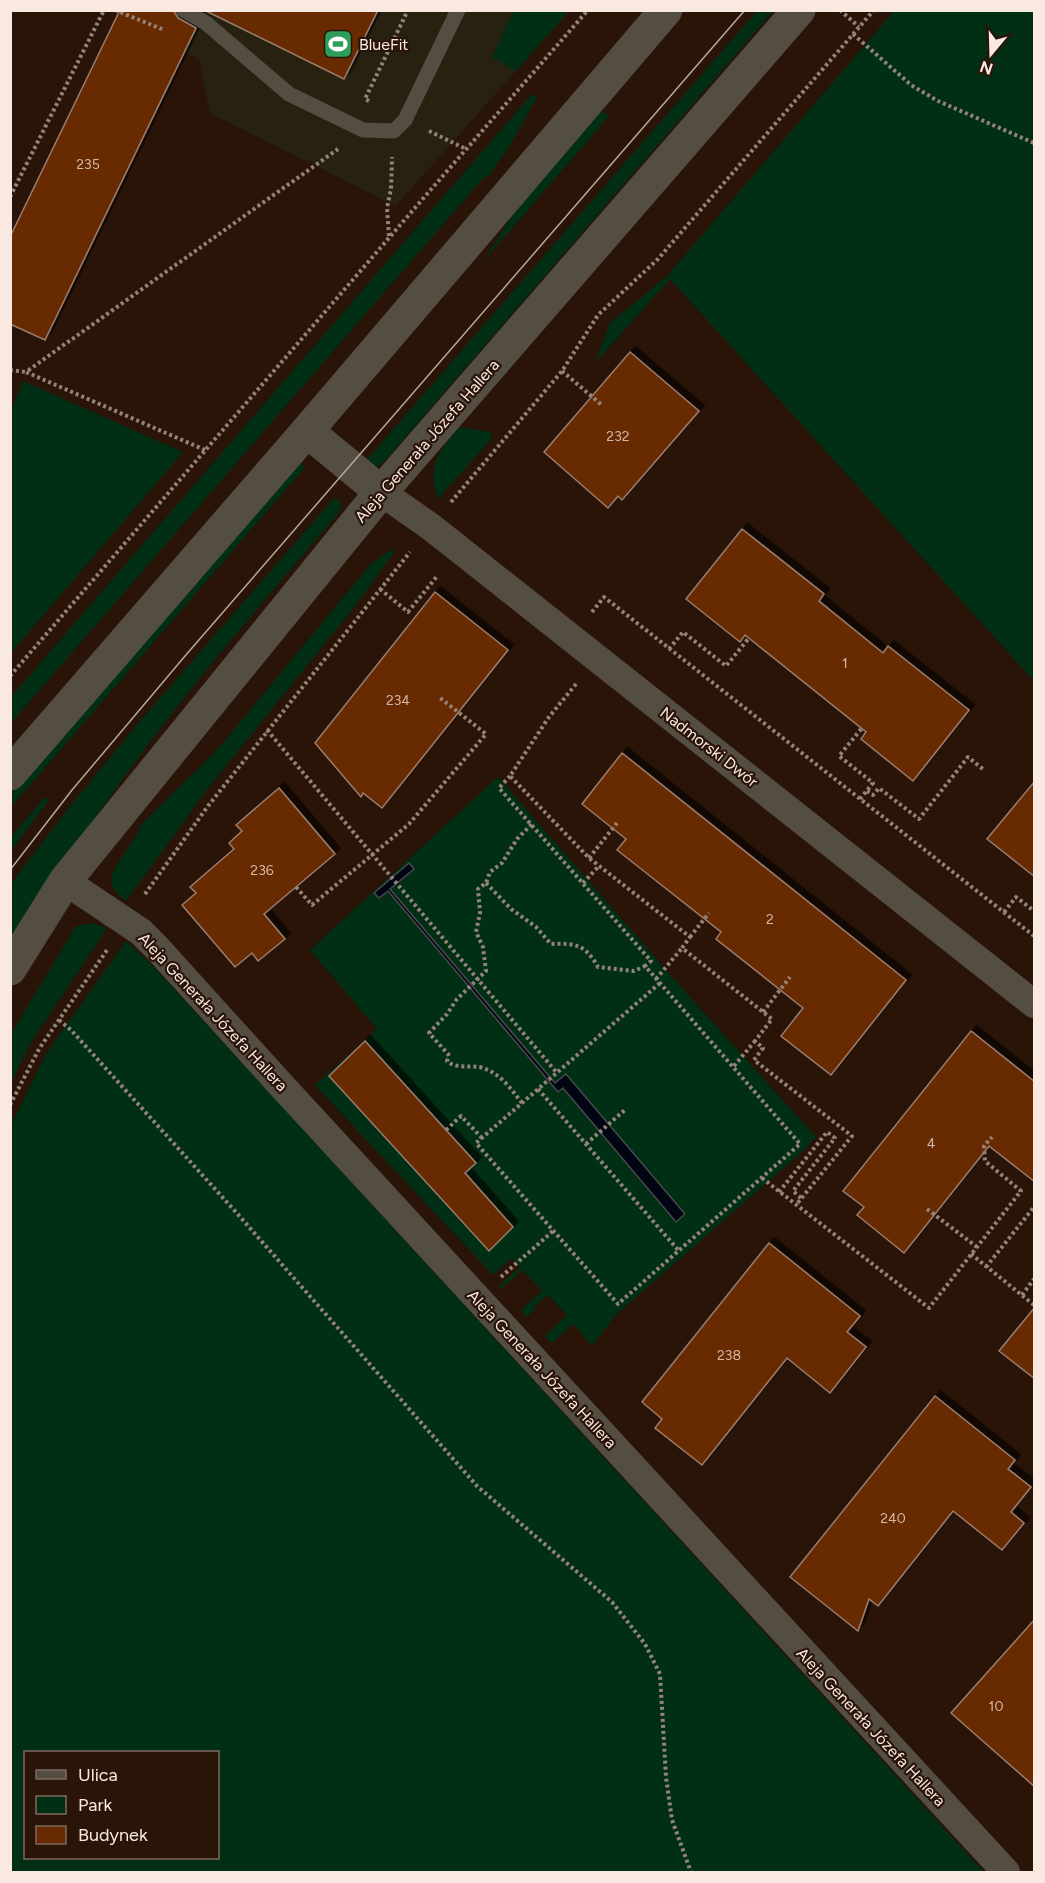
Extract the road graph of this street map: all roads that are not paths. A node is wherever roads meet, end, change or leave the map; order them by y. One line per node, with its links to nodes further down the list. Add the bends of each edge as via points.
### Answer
1 (183, 10): 2 (lane, via 206,23 290,94 363,130 394,131 405,120)
2 (458, 10)
3 (666, 10): 5 (street)
4 (799, 10): 6 (street, Aleja Generała Józefa Hallera)
5 (308, 431): 6 (street); 7 (street)
6 (381, 492): 8 (street, Aleja Generała Józefa Hallera); 10 (street, Nadmorski Dwór, via 431,527)
7 (10, 774)
8 (65, 882): 9 (street, Aleja Generała Józefa Hallera); 11 (street, Aleja Generała Józefa Hallera, via 141,932 156,947)
9 (10, 969)
10 (1035, 1004)
11 (1006, 1872)

